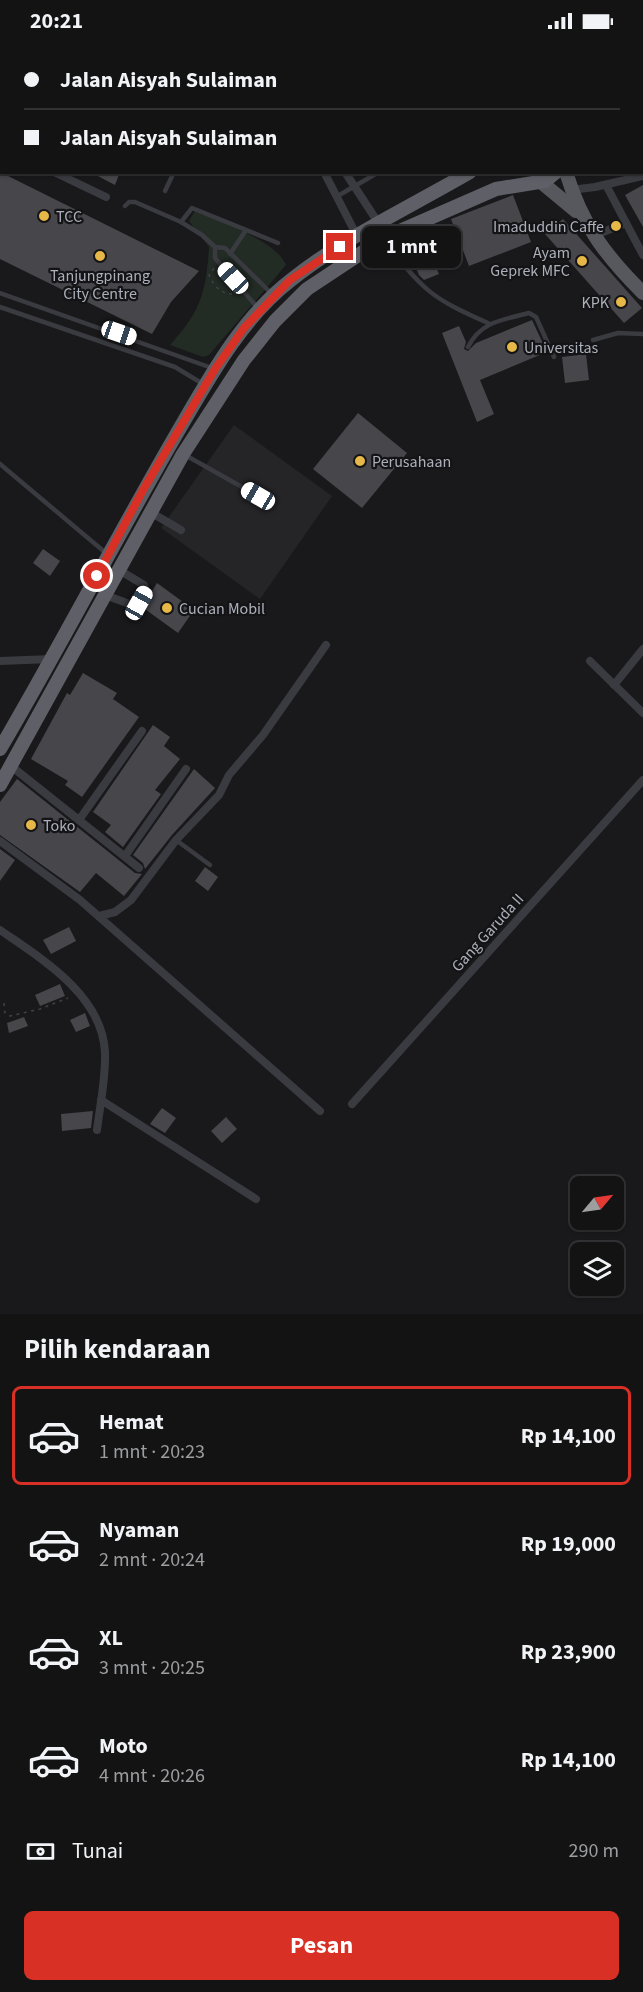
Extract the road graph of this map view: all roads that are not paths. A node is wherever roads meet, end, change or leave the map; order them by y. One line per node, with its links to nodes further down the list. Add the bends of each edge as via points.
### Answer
1 (58, 174): 17 (street)
2 (173, 174): 15 (lane)
3 (325, 174): 16 (street)
4 (346, 174): 13 (street)
5 (376, 174): 13 (lane)
6 (467, 174): 23 (highway)
7 (522, 174): 11 (highway)
8 (552, 174): 11 (highway)
9 (567, 174): 14 (main road)
10 (643, 176): 12 (street)
11 (538, 182): 19 (main road); 23 (highway, via 496,189)
12 (606, 185): 14 (street); 21 (street)
13 (353, 187): 16 (lane); 23 (street)
14 (571, 190): 19 (main road)
15 (165, 191)
16 (336, 196): 24 (street)
17 (106, 197)
18 (125, 206): 20 (lane, via 133,202)
19 (583, 219): 25 (main road)
20 (181, 222): 22 (lane, via 192,208); 27 (lane)
21 (626, 223): 25 (street); 29 (street)
22 (246, 230): 26 (lane); 28 (lane)
23 (381, 231): 24 (highway); 36 (lane, via 425,290); 44 (highway, via 315,283 275,321 238,368)
24 (357, 236): 32 (highway, via 290,280)
25 (593, 236): 30 (main road)
26 (278, 243)
27 (215, 247): 28 (lane, via 225,248); 34 (lane, via 215,258)
28 (230, 254): 32 (lane)
29 (643, 255)
30 (640, 284)
31 (0, 293): 35 (lane)
32 (273, 296): 34 (highway)
33 (0, 307): 37 (lane)
34 (260, 310): 42 (highway)
35 (62, 314): 37 (lane); 42 (lane)
36 (488, 323): 40 (lane); 41 (lane, via 534,315)
37 (57, 326): 43 (lane, via 175,367)
38 (643, 334): 39 (lane, via 618,333)
39 (593, 340)
40 (468, 346)
41 (554, 357)
42 (215, 369): 43 (highway)
43 (205, 386): 45 (highway)
44 (183, 454): 47 (highway); 48 (lane)
45 (162, 459): 47 (highway); 51 (highway)
46 (0, 464): 51 (lane)
47 (176, 466): 49 (highway)
48 (258, 496)
49 (150, 512): 50 (street); 52 (highway)
50 (181, 530)
51 (109, 556): 56 (highway)
52 (119, 570): 53 (highway); 53 (street, via 146,590 135,606)
53 (105, 595): 63 (highway)
54 (326, 645): 68 (street, via 263,735 229,775 219,795)
55 (643, 649): 59 (street)
56 (52, 659): 57 (street); 62 (highway)
57 (0, 661)
58 (590, 661): 59 (street)
59 (614, 685): 60 (street)
60 (643, 713)
61 (142, 731): 67 (street)
62 (0, 749)
63 (11, 766): 66 (highway); 67 (street)
64 (186, 769): 70 (street)
65 (643, 780): 76 (street, Gang Garuda II)
66 (0, 785)
67 (79, 820): 70 (street)
68 (176, 840): 71 (lane); 73 (street, via 126,905)
69 (0, 841): 73 (street)
70 (125, 856): 72 (street)
71 (210, 866)
72 (139, 868)
73 (99, 916): 77 (street)
74 (0, 930): 75 (street, via 51,967 96,1019 104,1042)
75 (100, 1100): 78 (street); 79 (street)
76 (352, 1104)
77 (320, 1111)
78 (97, 1130)
79 (256, 1199)

